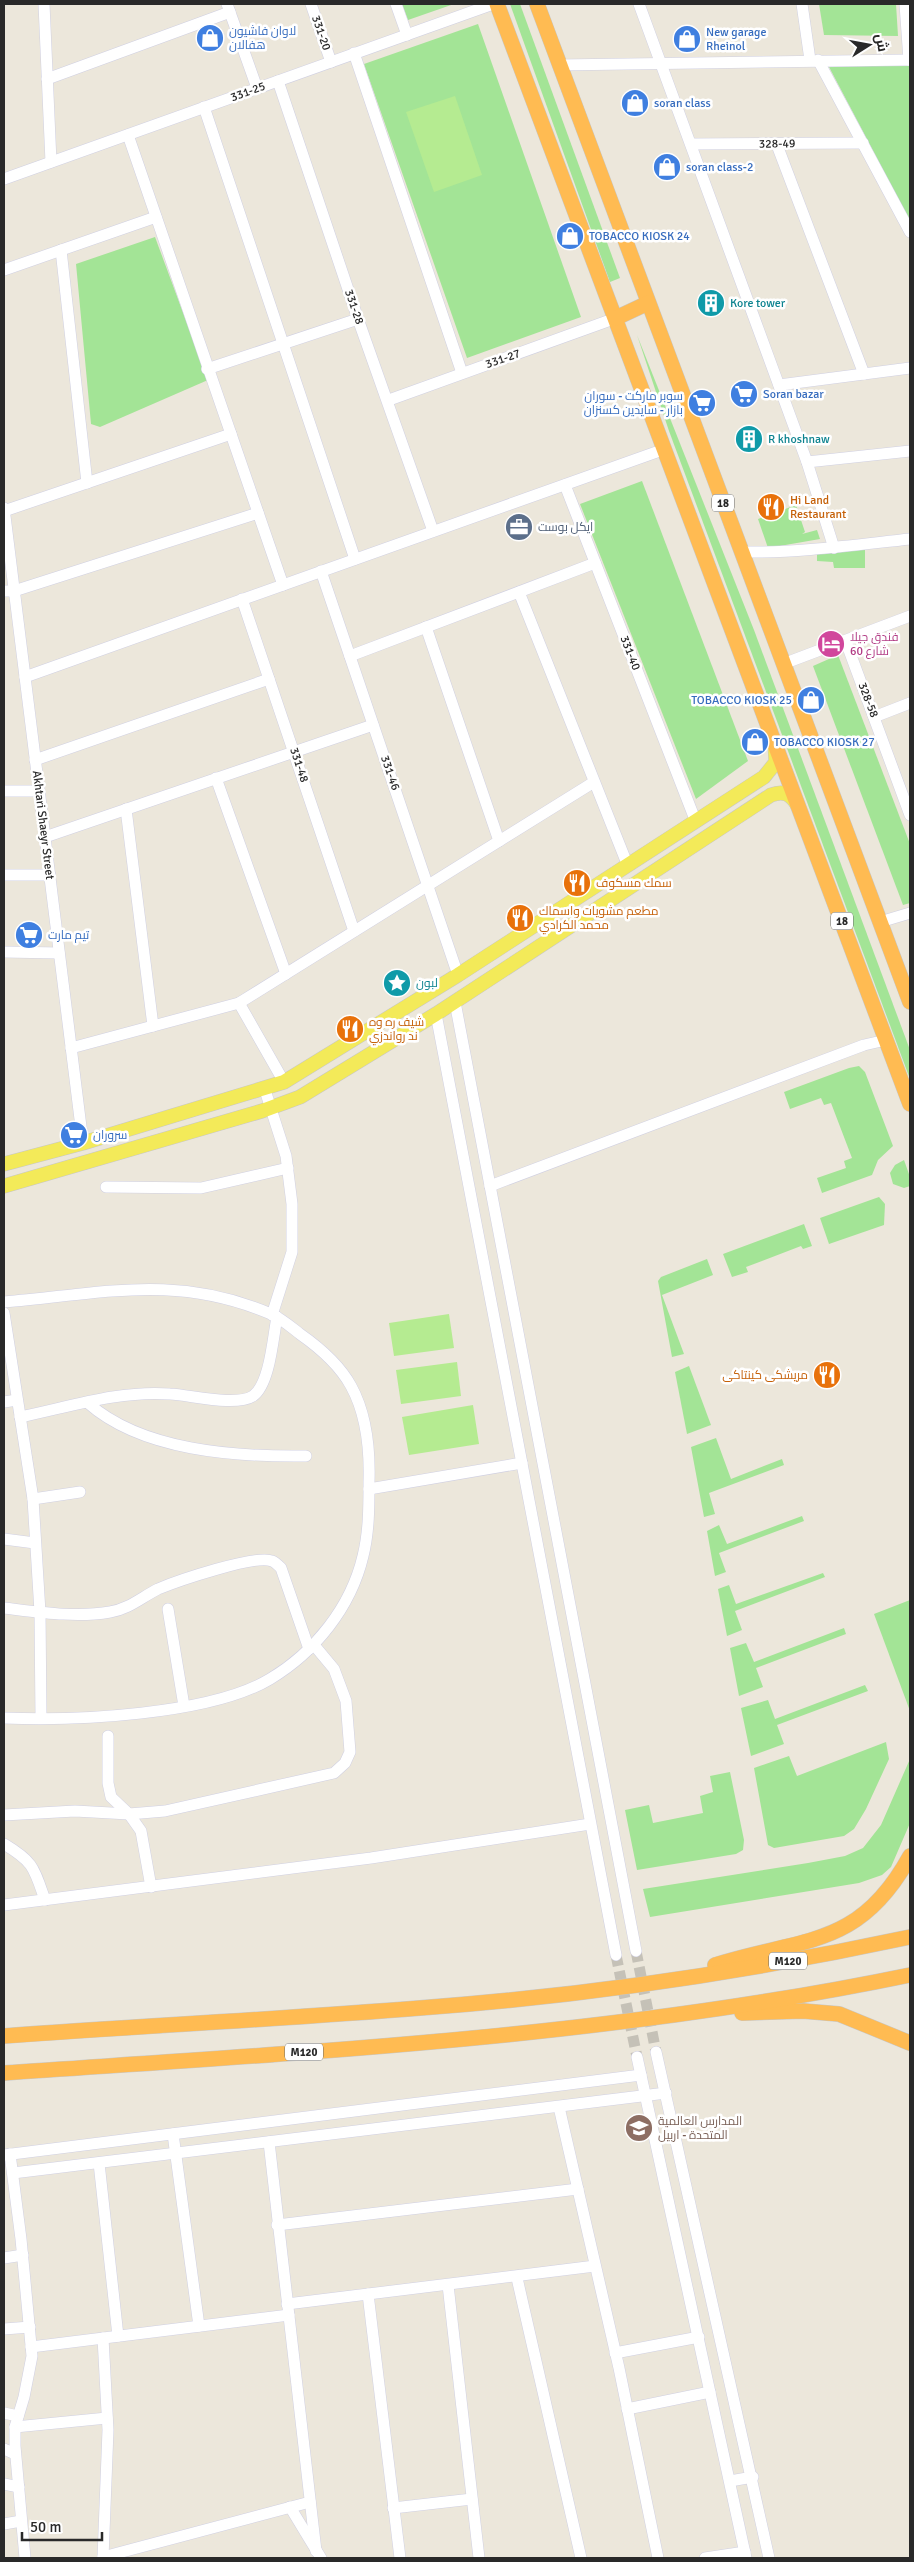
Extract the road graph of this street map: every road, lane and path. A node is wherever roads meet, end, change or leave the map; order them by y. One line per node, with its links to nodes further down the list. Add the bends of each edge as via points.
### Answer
1 (44, 4): 18 (street)
2 (311, 4): 15 (street, 331-20)
3 (396, 4): 11 (street)
4 (492, 4): 11 (street, 331-25)
5 (497, 4): 33 (highway, 18)
6 (537, 4): 17 (highway, 18)
7 (639, 4): 16 (street)
8 (802, 4): 13 (street)
9 (905, 4): 14 (street)
10 (228, 8): 18 (street); 20 (street)
11 (407, 34): 12 (street, 331-25)
12 (354, 53): 15 (street, 331-25); 38 (street)
13 (814, 60): 14 (street); 16 (street); 23 (street)
14 (910, 60)
15 (331, 62): 19 (street, 331-25)
16 (661, 63): 17 (street); 24 (street)
17 (559, 65): 32 (highway, 18)
18 (47, 79): 26 (street)
19 (278, 81): 20 (street, 331-25); 34 (street, 331-28)
20 (256, 88): 21 (street, 331-25)
21 (204, 107): 22 (street, 331-25); 35 (street)
22 (128, 135): 26 (street, 331-25); 28 (street)
23 (862, 143): 25 (street, 328-49); 29 (street)
24 (691, 144): 25 (street, 328-49); 40 (street)
25 (777, 145): 39 (street)
26 (51, 162): 27 (street, 331-25)
27 (4, 179)
28 (156, 217): 30 (street); 37 (street)
29 (910, 232)
30 (61, 250): 31 (street); 46 (street)
31 (4, 270)
32 (648, 303): 33 (highway); 53 (highway, 18)
33 (616, 318): 38 (street, 331-27); 43 (highway, 18)
34 (358, 319): 35 (street); 41 (street, 331-28)
35 (282, 344): 37 (street); 54 (street)
36 (910, 368): 39 (street)
37 (207, 369): 42 (street)
38 (462, 373): 41 (street, 331-27)
39 (864, 374): 40 (street)
40 (779, 385): 45 (street)
41 (388, 400): 50 (street, 331-28)
42 (231, 434): 46 (street); 49 (street)
43 (665, 449): 47 (street); 71 (highway, 18)
44 (910, 451): 45 (street)
45 (807, 462): 52 (street)
46 (87, 483): 48 (street)
47 (564, 485): 50 (street); 55 (street, 331-40)
48 (4, 509): 58 (street, Akhtari Shaeyr Street)
49 (258, 513): 57 (street); 58 (street)
50 (434, 531): 54 (street)
51 (910, 539): 52 (street)
52 (834, 548): 53 (street)
53 (741, 552): 65 (highway, 18)
54 (355, 559): 56 (street)
55 (595, 563): 59 (street); 83 (street, 331-40)
56 (321, 571): 57 (street); 64 (street, 331-46)
57 (283, 585): 60 (street)
58 (9, 591): 66 (street, Akhtari Shaeyr Street)
59 (518, 592): 62 (street); 75 (street)
60 (242, 599): 66 (street); 67 (street, 331-48)
61 (910, 616): 63 (street)
62 (426, 627): 64 (street); 86 (street)
63 (846, 642): 65 (street); 69 (street, 328-58)
64 (350, 656): 70 (street, 331-46)
65 (784, 664): 92 (highway, 18)
66 (25, 677): 73 (street, Akhtari Shaeyr Street)
67 (269, 679): 72 (street, 331-48); 73 (street)
68 (910, 703): 69 (street)
69 (874, 717): 76 (street, 328-58)
70 (374, 725): 72 (street); 90 (street, 331-46)
71 (774, 738): 80 (main road, via 776,756 773,769); 81 (highway, 18)
72 (294, 752): 74 (street); 93 (street, 331-48)
73 (35, 760): 78 (street, Akhtari Shaeyr Street)
74 (216, 778): 79 (street); 96 (street)
75 (594, 782): 86 (street); 87 (street)
76 (906, 789): 82 (street, 328-58)
77 (4, 791): 78 (street)
78 (39, 791): 85 (street, Akhtari Shaeyr Street)
79 (126, 809): 85 (street); 103 (street)
80 (714, 810): 83 (main road); 84 (main road)
81 (802, 813): 84 (main road, via 789,795 777,793); 105 (highway, 18)
82 (910, 816)
83 (696, 822): 87 (main road)
84 (724, 826): 98 (main road)
85 (45, 837): 89 (street, Akhtari Shaeyr Street)
86 (498, 841): 90 (street)
87 (628, 866): 97 (main road)
88 (4, 875): 89 (street)
89 (50, 875): 95 (street, Akhtari Shaeyr Street)
90 (428, 886): 93 (street); 97 (street, 331-46)
91 (910, 914): 92 (street)
92 (880, 922): 99 (highway, 18)
93 (354, 931): 96 (street)
94 (4, 952): 95 (street)
95 (59, 953): 106 (street, Akhtari Shaeyr Street)
96 (286, 974): 100 (street)
97 (458, 975): 107 (main road)
98 (455, 1002): 101 (main road); 102 (street)
99 (910, 1002)
100 (239, 1003): 103 (street); 107 (street)
101 (436, 1014): 104 (street); 110 (main road, via 300,1097)
102 (459, 1022): 104 (street, via 447,1020); 115 (street)
103 (153, 1026): 106 (street)
104 (439, 1030): 124 (street)
105 (886, 1040): 109 (highway, 18); 115 (street, via 864,1045)
106 (71, 1048): 111 (street, Akhtari Shaeyr Street)
107 (284, 1082): 108 (main road)
108 (265, 1090): 110 (street); 111 (main road)
109 (910, 1104)
110 (272, 1108): 113 (street); 114 (main road)
111 (83, 1143): 112 (main road)
112 (4, 1164)
113 (288, 1168): 116 (street, via 200,1188); 119 (street, via 292,1252)
114 (4, 1186)
115 (490, 1186): 123 (street)
116 (106, 1188)
117 (4, 1302): 119 (street, via 72,1293 158,1288 195,1292)
118 (4, 1313): 120 (street)
119 (275, 1316): 122 (street, via 262,1386 252,1396 227,1401 143,1393); 128 (street, via 327,1355 350,1384 361,1409 366,1432)
120 (17, 1400): 121 (street); 125 (street)
121 (4, 1402)
122 (88, 1403): 125 (street); 126 (street, via 116,1425 148,1437 215,1452)
123 (531, 1406): 124 (street); 150 (street)
124 (512, 1410): 127 (street)
125 (20, 1417): 130 (street)
126 (306, 1456)
127 (522, 1463): 128 (street); 143 (street)
128 (369, 1489): 136 (street, via 367,1537 358,1574 336,1615)
129 (80, 1492): 130 (street)
130 (33, 1499): 132 (street)
131 (4, 1539): 132 (street)
132 (35, 1543): 135 (street)
133 (4, 1608): 135 (street)
134 (168, 1609): 137 (street)
135 (40, 1612): 136 (street, via 113,1612 172,1584 220,1569 267,1560 281,1568); 139 (street)
136 (312, 1647): 137 (street, via 290,1666 245,1692); 141 (street, via 334,1669 346,1701 350,1752 340,1769 189,1807)
137 (184, 1706): 139 (street, via 104,1716)
138 (4, 1718): 139 (street)
139 (41, 1718)
140 (108, 1736): 141 (street, via 111,1797)
141 (129, 1814): 142 (street, via 84,1810); 146 (street, via 141,1831)
142 (4, 1815)
143 (590, 1824): 146 (street, via 371,1858); 151 (street)
144 (4, 1844): 147 (street, via 23,1855 35,1868)
145 (910, 1856): 153 (highway, via 884,1894 863,1915 837,1932)
146 (151, 1887): 147 (street)
147 (45, 1900): 148 (street)
148 (4, 1905)
149 (910, 1937): 153 (highway, M120, via 796,1960)
150 (636, 1951)
151 (616, 1955)
152 (910, 1975): 154 (highway, M120)
153 (665, 1980): 155 (highway, M120, via 422,2008)
154 (686, 2014): 156 (highway, via 818,2012 854,2019); 159 (highway, M120, via 483,2039)
155 (4, 2036)
156 (910, 2043)
157 (656, 2052): 161 (street)
158 (638, 2056): 160 (street)
159 (4, 2073)
160 (641, 2075): 162 (street); 164 (street)
161 (666, 2093): 162 (street); 194 (street)
162 (646, 2096): 163 (street); 183 (street)
163 (559, 2107): 165 (street); 170 (street)
164 (173, 2134): 166 (street); 167 (street)
165 (269, 2142): 166 (street); 171 (street)
166 (176, 2154): 168 (street); 179 (street)
167 (7, 2155): 169 (street)
168 (99, 2163): 169 (street); 182 (street)
169 (13, 2173): 172 (street)
170 (578, 2189): 171 (street); 174 (street)
171 (277, 2225): 178 (street)
172 (23, 2255): 173 (street); 180 (street)
173 (4, 2258)
174 (595, 2266): 175 (street); 186 (street)
175 (517, 2278): 176 (street); 210 (street)
176 (448, 2285): 177 (street); 198 (street)
177 (368, 2294): 178 (street); 201 (street)
178 (288, 2309): 179 (street); 199 (street)
179 (199, 2326): 182 (street)
180 (30, 2327): 181 (street); 185 (street)
181 (4, 2329)
182 (118, 2336): 184 (street)
183 (699, 2337): 186 (street); 187 (street)
184 (103, 2338): 185 (street); 190 (street)
185 (31, 2347): 191 (street)
186 (615, 2353): 188 (street)
187 (710, 2392): 188 (street); 195 (street)
188 (627, 2409): 211 (street)
189 (4, 2413): 191 (street)
190 (107, 2418): 191 (street); 207 (street)
191 (17, 2421): 193 (street)
192 (4, 2449): 193 (street)
193 (15, 2454): 197 (street)
194 (752, 2477): 195 (street); 213 (street)
195 (730, 2481): 205 (street)
196 (4, 2484): 197 (street)
197 (19, 2487): 202 (street)
198 (472, 2499): 201 (street); 209 (street)
199 (310, 2502): 200 (street); 204 (street)
200 (290, 2507): 204 (street); 207 (street)
201 (393, 2508): 208 (street)
202 (22, 2521): 203 (street); 206 (street)
203 (4, 2524)
204 (319, 2555)
205 (745, 2555): 212 (street)
206 (25, 2558)
207 (103, 2558)
208 (400, 2558)
209 (478, 2558)
210 (581, 2558)
211 (658, 2558)
212 (704, 2558)
213 (769, 2558)

